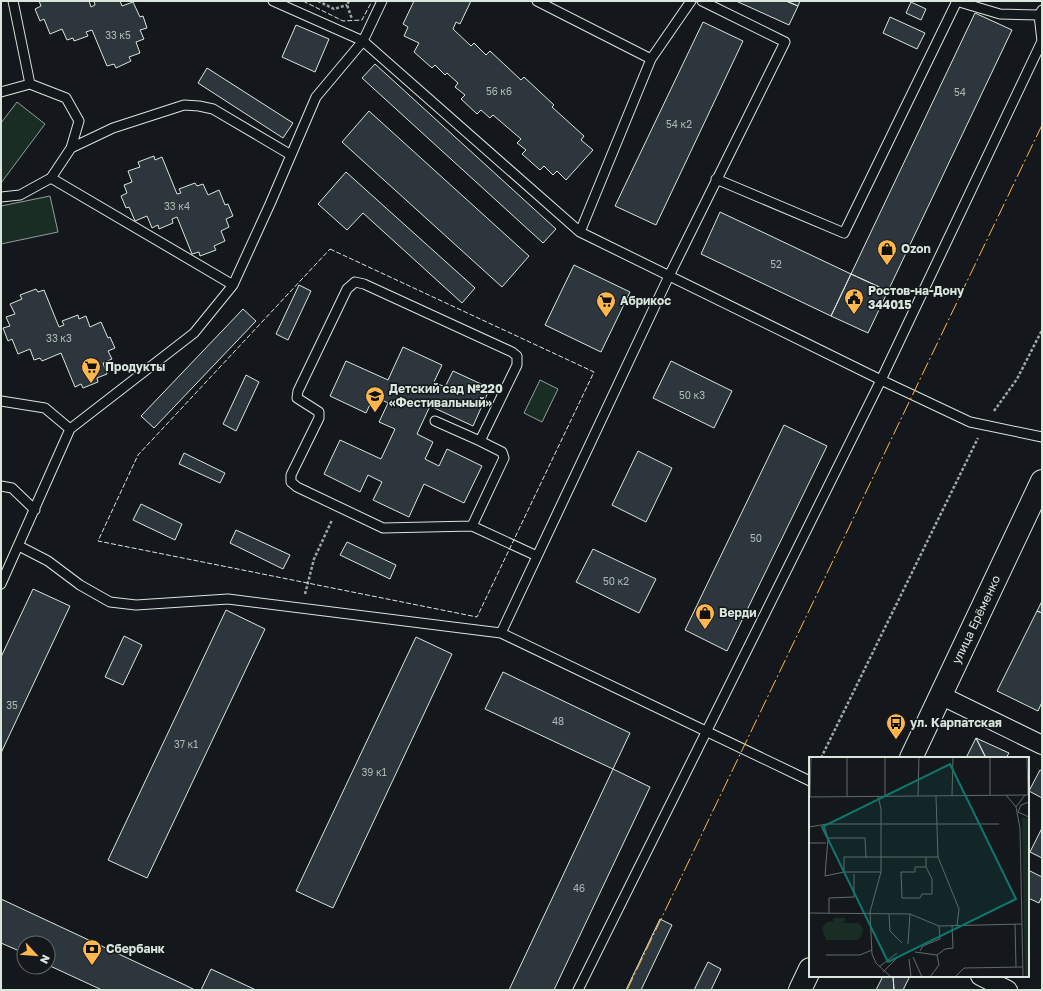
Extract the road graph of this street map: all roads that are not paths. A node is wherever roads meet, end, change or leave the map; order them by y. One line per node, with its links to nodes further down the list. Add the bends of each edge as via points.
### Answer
1 (12, 1): 11 (lane)
2 (272, 1): 9 (lane)
3 (382, 1): 9 (lane)
4 (537, 1): 10 (lane)
5 (692, 1): 10 (lane)
6 (702, 1): 16 (lane, via 785,42)
7 (957, 1): 8 (lane, via 1000,14); 16 (lane, via 844,233)
8 (1041, 12): 21 (lane, via 1042,41)
9 (362, 41): 14 (lane, via 316,97); 18 (lane)
10 (651, 59): 18 (lane)
11 (30, 84): 12 (lane); 13 (lane, via 66,98 79,121)
12 (2, 88)
13 (71, 148): 14 (lane, via 113,128 184,105 213,109); 15 (lane)
14 (291, 155): 20 (lane)
15 (51, 178): 17 (lane, via 20,195); 20 (lane)
16 (716, 179): 19 (lane)
17 (1, 197)
18 (580, 232): 19 (lane)
19 (669, 276): 21 (lane); 32 (lane)
20 (233, 284): 24 (lane, via 194,333)
21 (881, 380): 25 (lane, via 970,422); 36 (lane)
22 (1, 401): 24 (lane, via 45,408)
23 (435, 421): 26 (lane)
24 (70, 429): 29 (lane)
25 (1042, 436)
26 (480, 441): 30 (lane, via 502,452 504,458); 30 (lane, via 517,365 517,356 378,290 355,282 347,289 298,391 297,398 318,412 318,418 291,475 292,482 297,488 383,528)
27 (1042, 483): 35 (main road, улица Ерёменко)
28 (1, 486): 29 (lane, via 12,488)
29 (35, 510): 31 (lane)
30 (472, 526): 32 (lane)
31 (19, 546): 33 (lane); 34 (lane, via 48,561 80,585 110,602 136,605 228,599)
32 (537, 556): 34 (lane)
33 (1, 584)
34 (501, 633): 36 (lane)
35 (940, 695): 37 (street); 38 (main road, улица Ерёменко)
36 (706, 731): 39 (lane); 42 (lane)
37 (1042, 745)
38 (911, 757)
39 (809, 781)
40 (809, 971): 43 (main road)
41 (982, 977): 44 (street)
42 (578, 990)
43 (800, 990)
44 (1008, 990)

